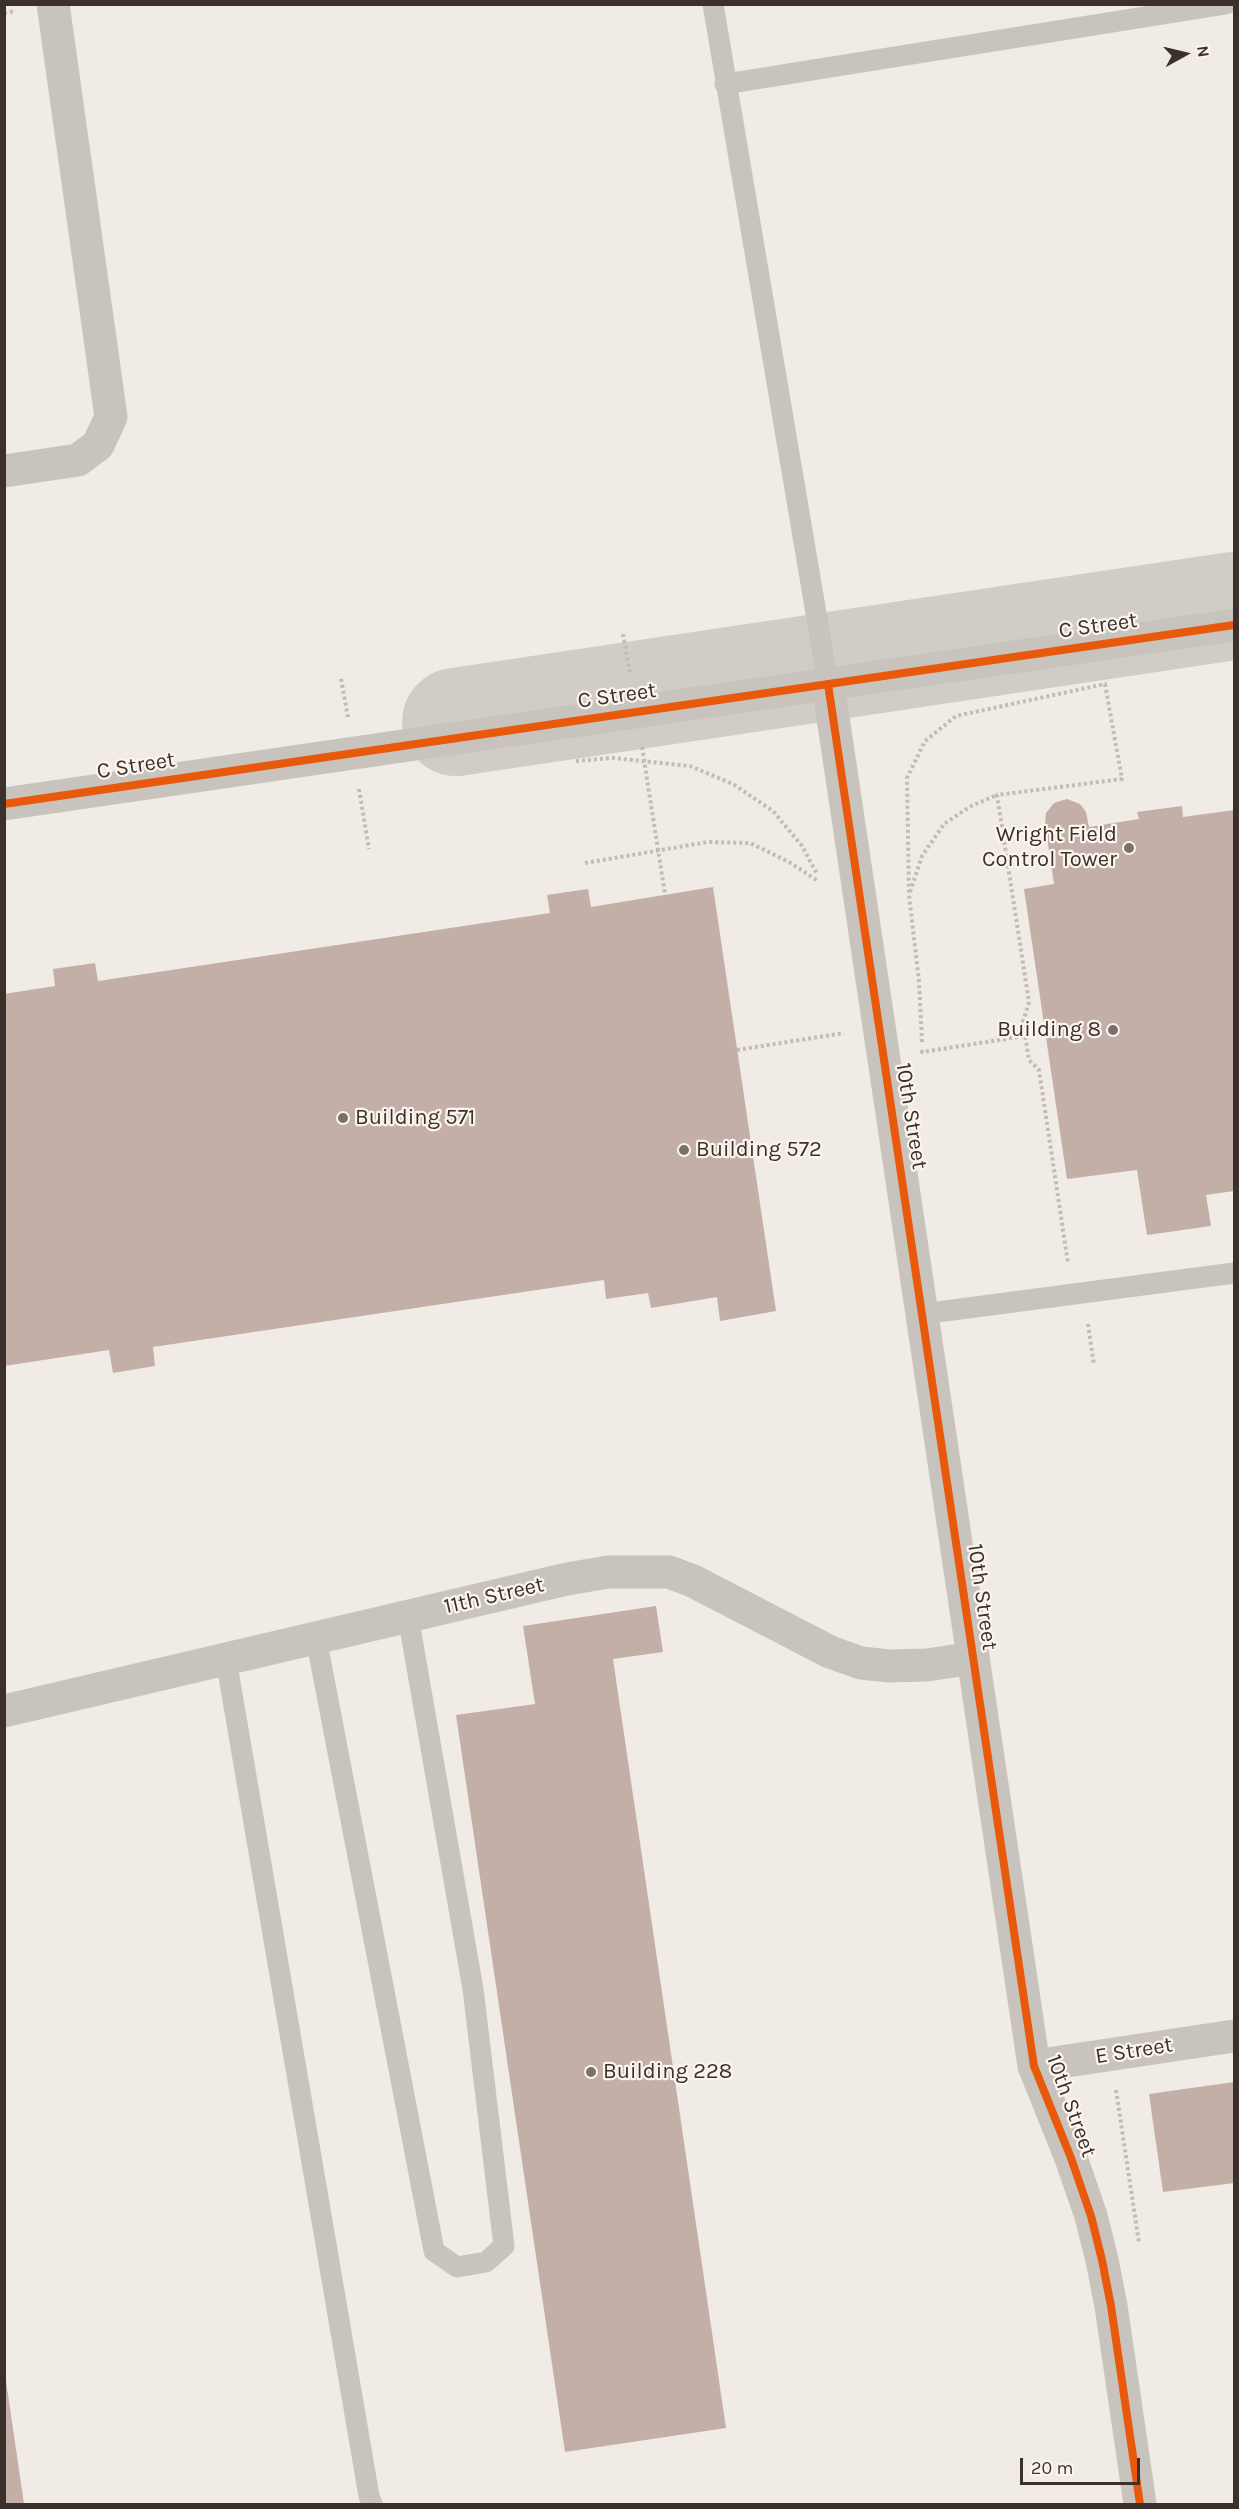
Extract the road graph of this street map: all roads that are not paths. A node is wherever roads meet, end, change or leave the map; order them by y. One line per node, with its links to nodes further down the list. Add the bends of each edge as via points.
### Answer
1 (53, 4): 5 (street, via 111,417 98,445 78,460)
2 (713, 4): 4 (lane)
3 (1227, 4): 4 (lane)
4 (725, 84): 7 (lane)
5 (4, 471)
6 (1234, 625): 7 (street, C Street)
7 (828, 684): 8 (street, C Street); 10 (street, 10th Street)
8 (4, 804)
9 (1234, 1272): 10 (lane)
10 (922, 1314): 13 (street, 10th Street)
11 (408, 1617): 12 (street, 11th Street); 12 (lane, via 473,1989 504,2246 486,2262 457,2267 434,2251); 13 (street, 11th Street, via 567,1579 608,1572 669,1572 830,1652 861,1663 917,1665)
12 (316, 1638): 14 (street, 11th Street)
13 (973, 1658): 17 (street, 10th Street)
14 (226, 1659): 15 (street, 11th Street); 18 (lane)
15 (4, 1711)
16 (1234, 2036): 17 (street, E Street)
17 (1034, 2066): 19 (street, 10th Street, via 1091,2216 1102,2260)
18 (372, 2505)
19 (1140, 2505)

